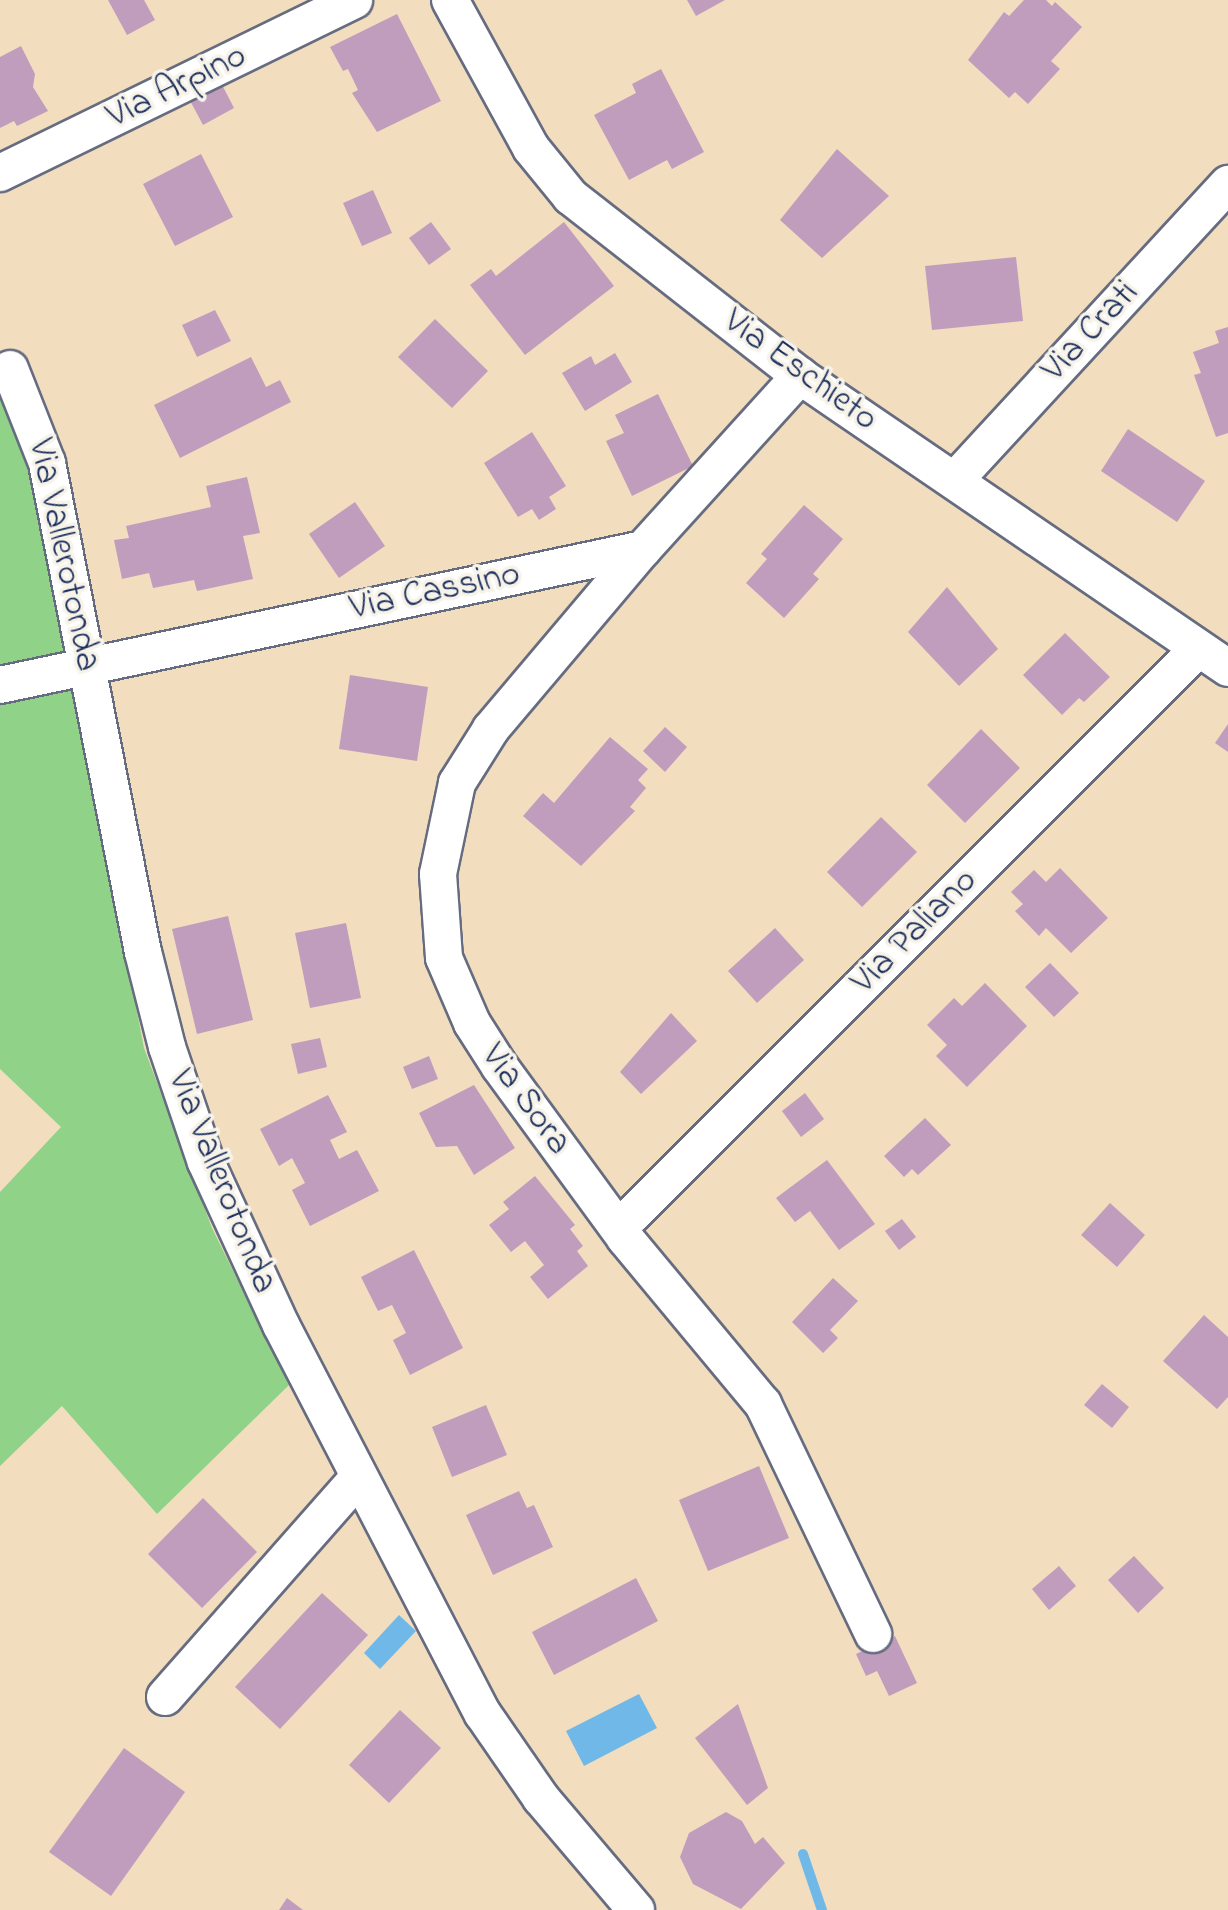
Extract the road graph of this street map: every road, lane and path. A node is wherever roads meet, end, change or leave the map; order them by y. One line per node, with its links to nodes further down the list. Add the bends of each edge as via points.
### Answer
1 (354, 0): 3 (street, Via Arpino)
2 (450, 0): 6 (street, Via Eschieto, via 518,127 560,187)
3 (0, 173)
4 (1228, 184): 7 (street, Via Crati)
5 (10, 369): 10 (street, Via Vallerotonda, via 43,447)
6 (800, 376): 7 (street, Via Eschieto); 8 (street)
7 (955, 480): 9 (street, Via Eschieto)
8 (643, 549): 10 (street, Via Cassino); 14 (street, Via Sora, via 491,729 457,783 438,874 444,958 472,1023 500,1067 625,1238 763,1404)
9 (1213, 658): 12 (street, Via Paliano)
10 (87, 665): 11 (street, Via Cassino); 13 (street, Via Vallerotonda, via 143,952 184,1101 235,1228)
11 (0, 685)
12 (632, 1215)
13 (359, 1477): 15 (street); 16 (street, Via Vallerotonda, via 510,1757)
14 (873, 1634)
15 (165, 1697)
16 (636, 1910)

